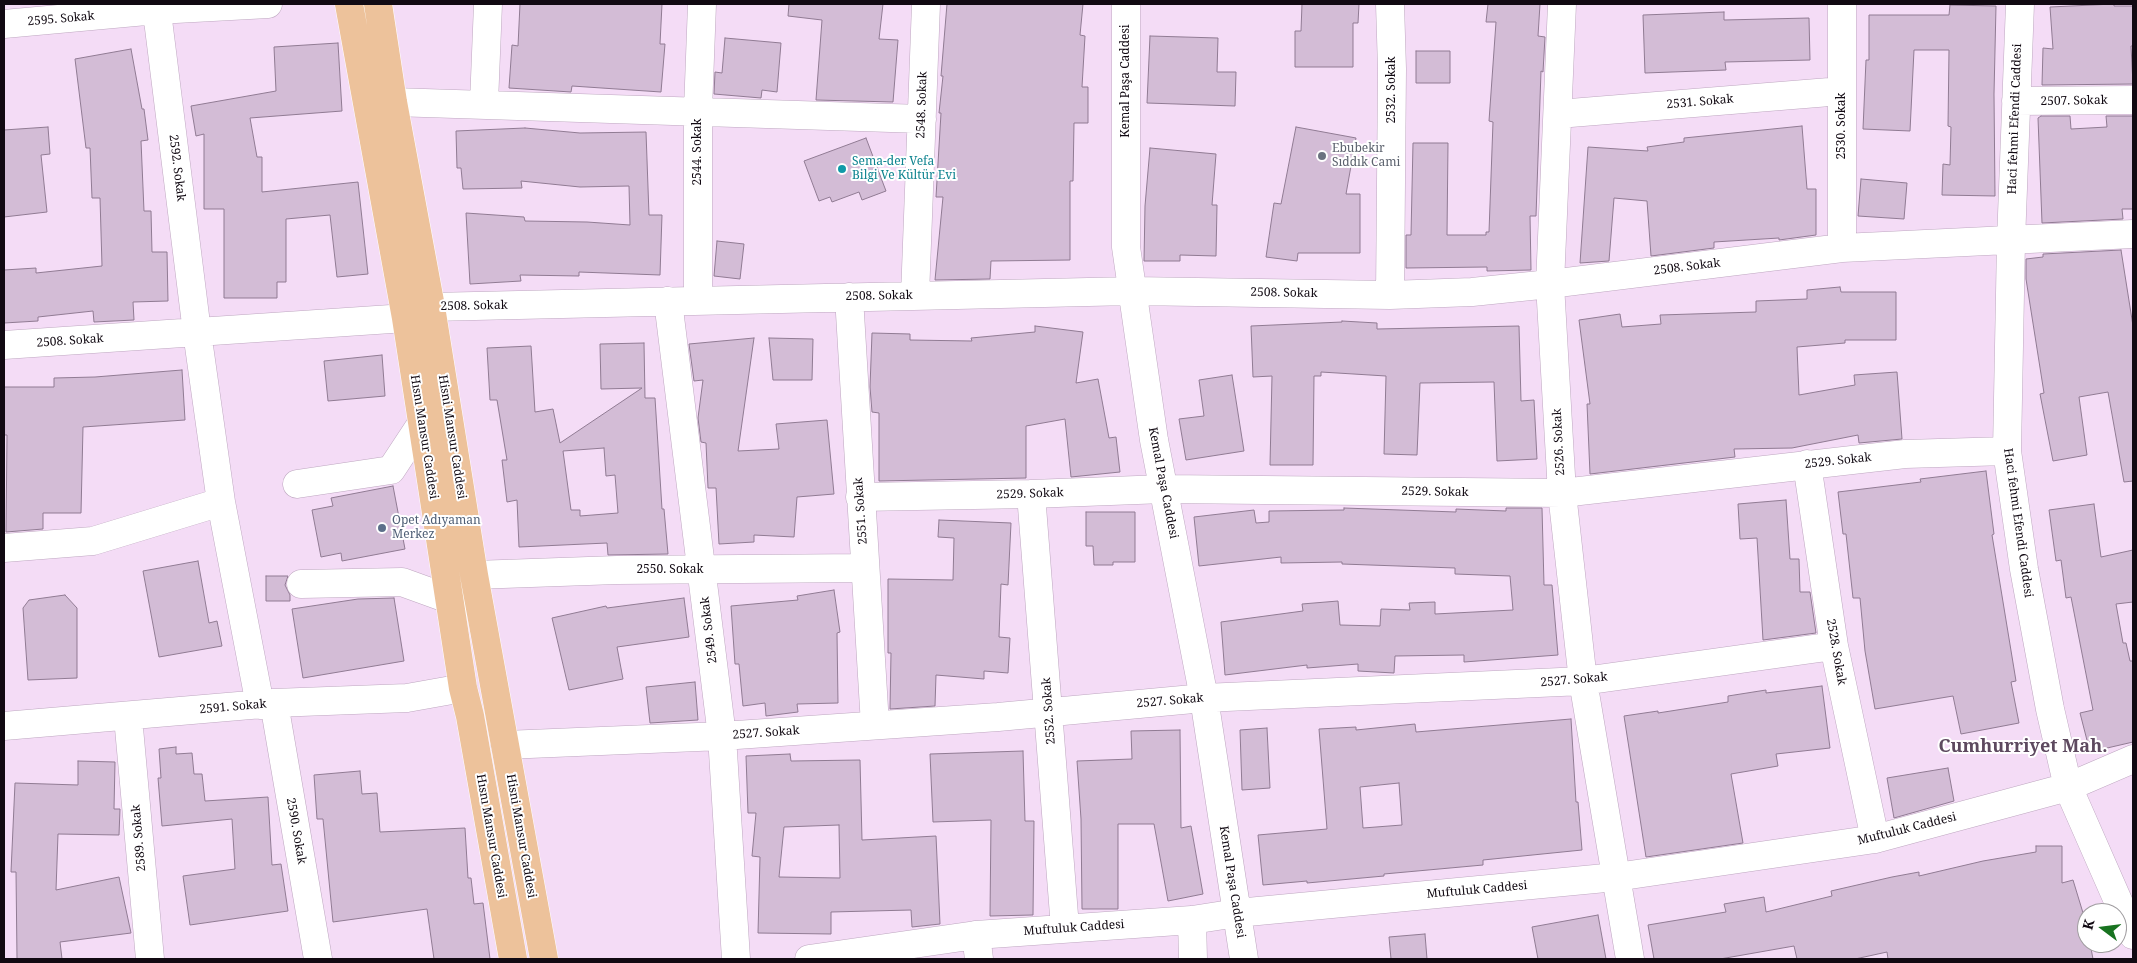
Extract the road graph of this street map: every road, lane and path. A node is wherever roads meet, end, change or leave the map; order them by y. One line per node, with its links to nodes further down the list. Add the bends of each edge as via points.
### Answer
1 (268, 4): 12 (street, 2595. Sokak)
2 (349, 4): 33 (main road, Hısnı Mansur Caddesi)
3 (378, 4): 17 (main road, Hisni Mansur Caddesi)
4 (488, 4): 18 (street)
5 (702, 4): 19 (street, 2544. Sokak)
6 (926, 4): 21 (street, 2548. Sokak)
7 (1126, 4): 26 (street, Kemal Paşa Caddesi, via 1126,247)
8 (1390, 4): 27 (street, 2532. Sokak)
9 (1562, 4): 20 (street, 2526. Sokak)
10 (1842, 4): 14 (street, 2530. Sokak)
11 (2020, 4): 16 (street, Haci fehmi Efendi Caddesi)
12 (157, 7): 13 (street, 2595. Sokak); 34 (street, 2592. Sokak)
13 (4, 24)
14 (1842, 91): 20 (street, 2531. Sokak); 24 (street, 2530. Sokak)
15 (2133, 100): 16 (street, 2507. Sokak)
16 (2016, 101): 23 (street, Haci fehmi Efendi Caddesi)
17 (393, 102): 18 (street); 32 (main road, Hisni Mansur Caddesi)
18 (484, 103): 19 (street)
19 (698, 110): 21 (street); 31 (street, 2544. Sokak)
20 (1558, 114): 25 (street, 2526. Sokak)
21 (922, 119): 28 (street, 2548. Sokak)
22 (2133, 234): 23 (street, 2508. Sokak)
23 (2011, 241): 24 (street, 2508. Sokak); 37 (street, Haci fehmi Efendi Caddesi)
24 (1842, 248): 25 (street, 2508. Sokak)
25 (1550, 284): 27 (street, 2508. Sokak, via 1472,292); 41 (street, 2526. Sokak)
26 (1132, 291): 27 (street, 2508. Sokak); 28 (street, 2508. Sokak); 40 (street, Kemal Paşa Caddesi)
27 (1390, 295)
28 (915, 296): 29 (street, 2508. Sokak)
29 (849, 297): 31 (street, 2508. Sokak); 43 (street, 2551. Sokak)
30 (668, 301): 31 (street, 2508. Sokak); 32 (street, 2508. Sokak); 47 (street, 2549. Sokak)
31 (698, 301)
32 (431, 307): 48 (main road, Hisni Mansur Caddesi)
33 (406, 318): 34 (street, 2508. Sokak); 36 (main road, Hısnı Mansur Caddesi)
34 (197, 332): 35 (street, 2508. Sokak); 44 (street, 2592. Sokak)
35 (4, 345)
36 (422, 423): 39 (street, via 391,470); 50 (main road, Hısnı Mansur Caddesi)
37 (2007, 451): 38 (street, 2529. Sokak, via 1905,454); 63 (street, Haci fehmi Efendi Caddesi, via 2024,569)
38 (1807, 464): 41 (street, 2529. Sokak); 51 (street, 2528. Sokak)
39 (297, 484)
40 (1164, 488): 41 (street, 2529. Sokak); 42 (street, 2529. Sokak); 54 (street, Kemal Paşa Caddesi)
41 (1562, 493): 52 (street, 2526. Sokak)
42 (1032, 494): 43 (street, 2529. Sokak); 56 (street, 2552. Sokak)
43 (860, 497): 46 (street, 2551. Sokak)
44 (221, 502): 45 (street, via 93,541); 55 (street, 2590. Sokak)
45 (4, 548)
46 (865, 568): 47 (street, 2550. Sokak); 59 (street, 2551. Sokak)
47 (701, 570): 48 (street, 2550. Sokak); 60 (street, 2549. Sokak)
48 (474, 575): 61 (main road, Hisni Mansur Caddesi)
49 (301, 584): 50 (street, via 402,582)
50 (449, 599): 53 (main road, Hısnı Mansur Caddesi)
51 (1834, 646): 52 (street, 2527. Sokak); 64 (street, 2528. Sokak)
52 (1583, 681): 54 (street, 2527. Sokak); 65 (street, 2526. Sokak)
53 (463, 688): 55 (street, 2591. Sokak, via 407,698); 73 (main road, Hısnı Mansur Caddesi)
54 (1204, 698): 56 (street, 2527. Sokak); 66 (street, Kemal Paşa Caddesi)
55 (267, 704): 57 (street, 2591. Sokak); 72 (street, 2590. Sokak)
56 (1049, 712): 59 (street, 2527. Sokak); 68 (street, 2552. Sokak)
57 (128, 717): 58 (street, 2591. Sokak); 71 (street, 2589. Sokak)
58 (4, 726)
59 (875, 726): 60 (street, 2527. Sokak)
60 (722, 736): 61 (street, 2527. Sokak); 75 (street, 2549. Sokak)
61 (504, 745): 74 (main road, Hisni Mansur Caddesi)
62 (2133, 759): 63 (street, Muftuluk Caddesi)
63 (2068, 787): 64 (street, Muftuluk Caddesi); 69 (street, Haci fehmi Efendi Caddesi)
64 (1875, 839): 65 (street, Muftuluk Caddesi)
65 (1616, 877): 66 (street, Muftuluk Caddesi); 79 (street, 2526. Sokak)
66 (1237, 913): 67 (street, Muftuluk Caddesi); 78 (street, Kemal Paşa Caddesi)
67 (1192, 920): 68 (street, Muftuluk Caddesi); 77 (street)
68 (1066, 928): 70 (street, Muftuluk Caddesi)
69 (2133, 935)
70 (977, 947): 76 (street, Muftuluk Caddesi)
71 (150, 959)
72 (318, 959)
73 (513, 959)
74 (544, 959)
75 (736, 959)
76 (809, 959)
77 (1193, 959)
78 (1244, 959)
79 (1630, 959)

